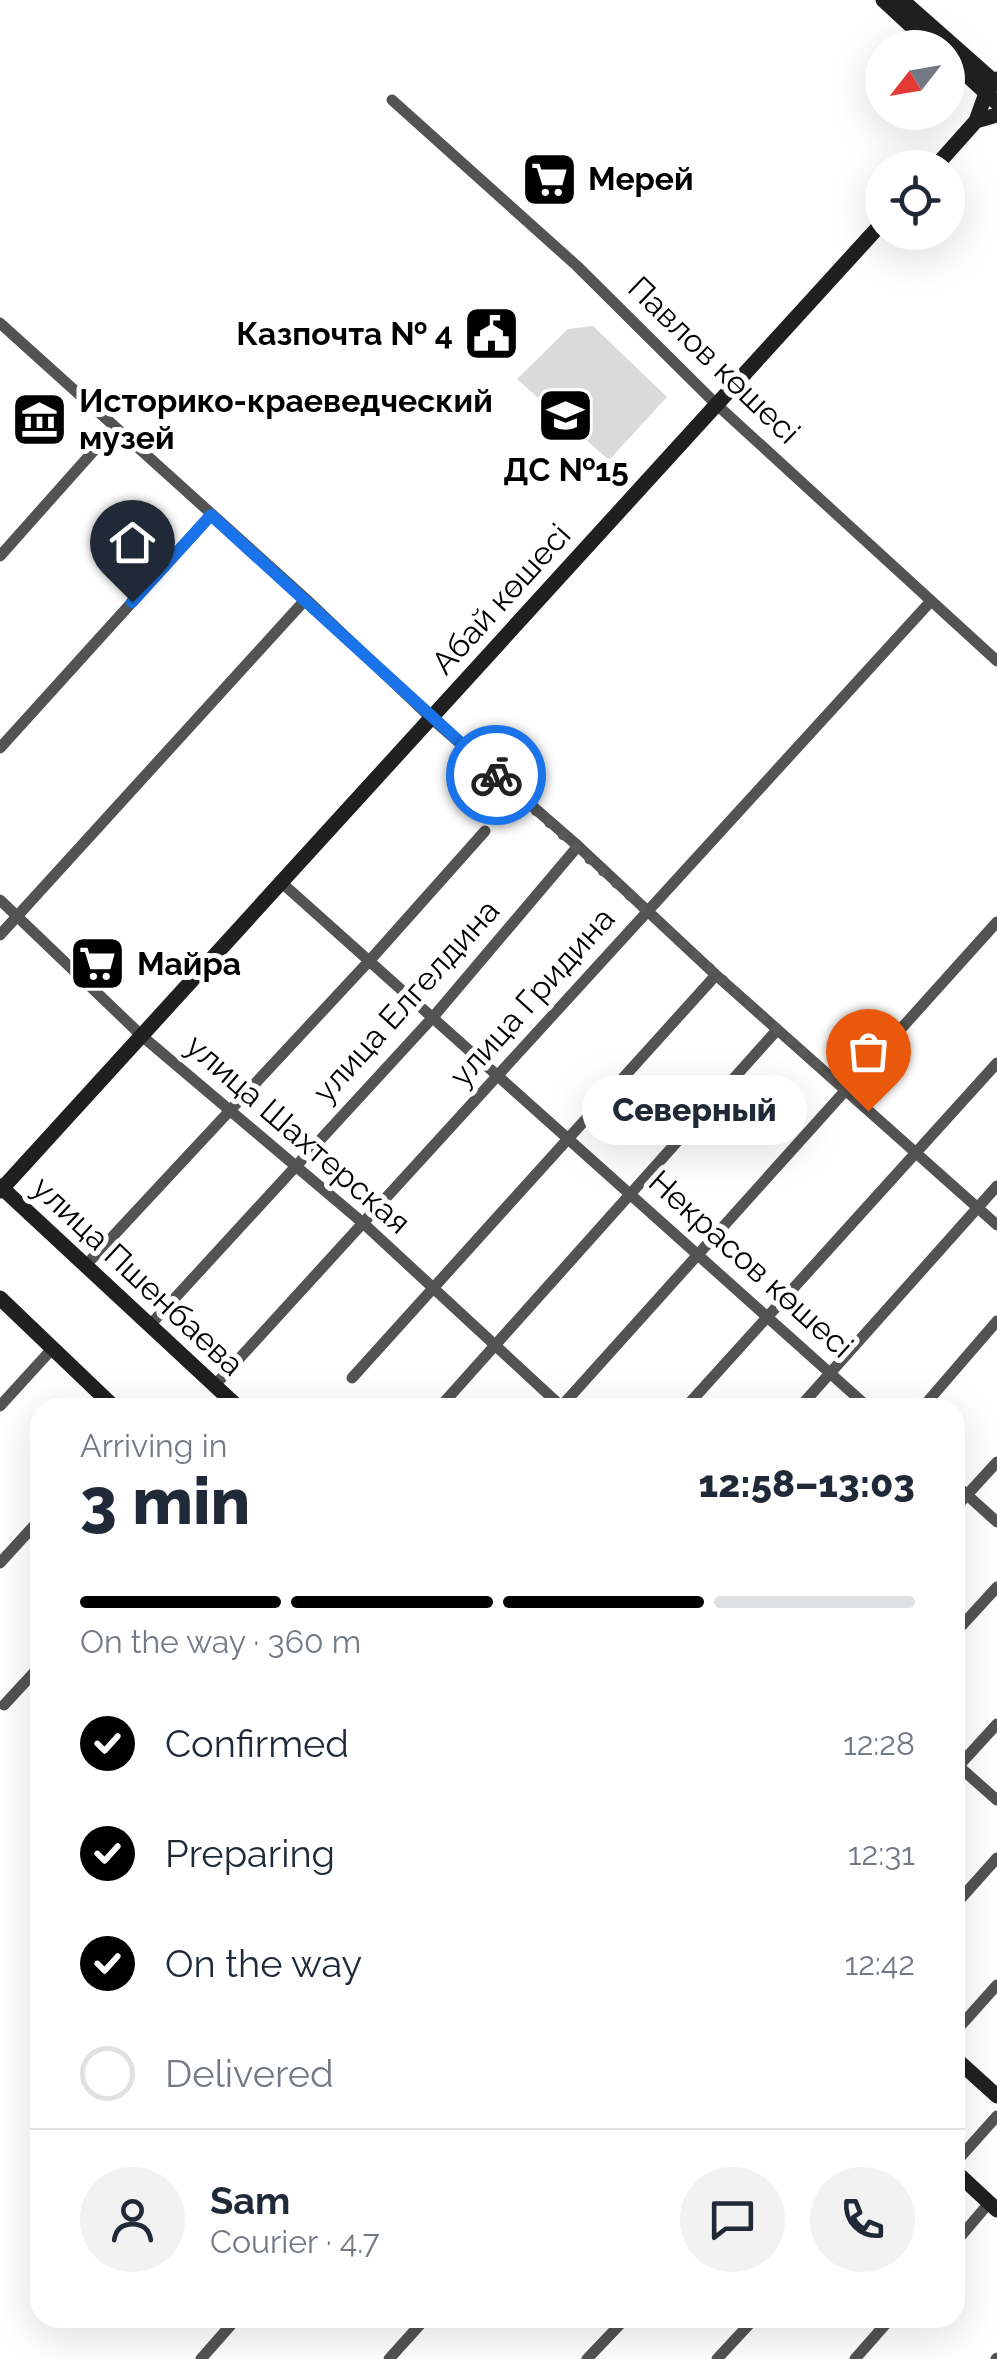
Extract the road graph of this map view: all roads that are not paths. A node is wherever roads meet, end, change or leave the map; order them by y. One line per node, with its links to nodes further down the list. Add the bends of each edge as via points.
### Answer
1 (883, 0): 3 (main road)
2 (902, 0): 5 (main road)
3 (916, 30)
4 (965, 69): 5 (main road)
5 (994, 88): 8 (main road)
6 (392, 100): 12 (street, Павлов көшесі, via 577,266)
7 (997, 115): 8 (main road)
8 (976, 121): 9 (main road)
9 (950, 150)
10 (865, 242): 12 (main road, Абай көшесі)
11 (0, 324): 13 (street)
12 (716, 404): 17 (street, Павлов көшесі); 19 (main road, Абай көшесі)
13 (114, 428): 14 (street); 15 (street)
14 (211, 515): 16 (street); 20 (street)
15 (0, 556)
16 (306, 600): 19 (street); 26 (street)
17 (931, 601): 18 (street, Павлов көшесі); 25 (street, улица Гридина)
18 (997, 661)
19 (431, 718): 22 (street); 23 (main road, Абай көшесі)
20 (0, 748)
21 (485, 831): 29 (street)
22 (578, 846): 25 (street); 31 (street, улица Елгелдина)
23 (282, 882): 29 (street, Некрасов көшесі); 33 (main road, Абай көшесі)
24 (0, 900): 26 (street, улица Шахтерская)
25 (647, 911): 30 (street); 35 (street, улица Гридина)
26 (18, 916): 28 (street); 33 (street, улица Шахтерская)
27 (997, 922): 36 (street)
28 (0, 935)
29 (371, 960): 31 (street, Некрасов көшесі); 37 (street)
30 (716, 975): 32 (street); 38 (street)
31 (434, 1016): 35 (street, Некрасов көшесі); 40 (street, улица Елгелдина)
32 (777, 1030): 36 (street); 43 (street)
33 (142, 1036): 37 (street, улица Шахтерская); 42 (main road, Абай көшесі)
34 (997, 1063): 39 (street)
35 (499, 1074): 38 (street, Некрасов көшесі); 45 (street, улица Гридина)
36 (844, 1090): 39 (street); 47 (street)
37 (232, 1110): 40 (street, улица Шахтерская); 48 (street)
38 (569, 1137): 43 (street, Некрасов көшесі); 49 (street)
39 (915, 1153): 44 (street); 51 (street)
40 (295, 1165): 45 (street, улица Шахтерская); 53 (street, улица Елгелдина)
41 (997, 1186): 44 (street)
42 (1, 1188): 48 (main road, улица Пшенбаева)
43 (631, 1193): 47 (street, Некрасов көшесі); 54 (street)
44 (978, 1208): 46 (street); 56 (street)
45 (363, 1223): 49 (street, улица Шахтерская); 58 (street, улица Гридина)
46 (997, 1225)
47 (698, 1254): 51 (street, Некрасов көшесі); 63 (street)
48 (86, 1264): 53 (main road, улица Пшенбаева)
49 (432, 1288): 54 (street, улица Шахтерская); 57 (street)
50 (0, 1298): 55 (main road)
51 (768, 1316): 56 (street, Некрасов көшесі); 64 (street)
52 (997, 1322): 67 (street)
53 (152, 1324): 58 (main road, улица Пшенбаева)
54 (495, 1344): 61 (street); 62 (street, улица Шахтерская)
55 (52, 1348): 59 (main road); 68 (street)
56 (830, 1372): 65 (street); 66 (street, Некрасов көшесі)
57 (352, 1378)
58 (215, 1385): 60 (main road, улица Пшенбаева)
59 (104, 1398)
60 (229, 1398)
61 (448, 1398)
62 (552, 1398)
63 (570, 1398)
64 (693, 1398)
65 (808, 1398)
66 (859, 1398)
67 (931, 1398)
68 (0, 1406)
69 (997, 1462): 70 (street)
70 (967, 1495): 71 (street)
71 (997, 1522)
72 (30, 1530): 73 (street)
73 (0, 1563)
74 (997, 1587): 75 (street)
75 (965, 1622)
76 (30, 1677): 77 (street)
77 (4, 1705)
78 (997, 1724): 79 (street)
79 (965, 1757)
80 (965, 1773): 81 (street)
81 (997, 1800)
82 (997, 1858): 83 (street)
83 (965, 1893)
84 (997, 1985): 85 (street)
85 (965, 2021)
86 (965, 2067): 87 (main road)
87 (997, 2096)
88 (997, 2116): 89 (street)
89 (965, 2152)
90 (965, 2180): 91 (main road)
91 (993, 2207): 92 (street)
92 (965, 2234)
93 (228, 2328): 98 (street)
94 (417, 2328): 99 (street)
95 (616, 2328): 100 (street)
96 (746, 2328): 101 (street)
97 (882, 2328): 102 (street)
98 (201, 2359)
99 (389, 2359)
100 (587, 2359)
101 (718, 2359)
102 (855, 2359)

